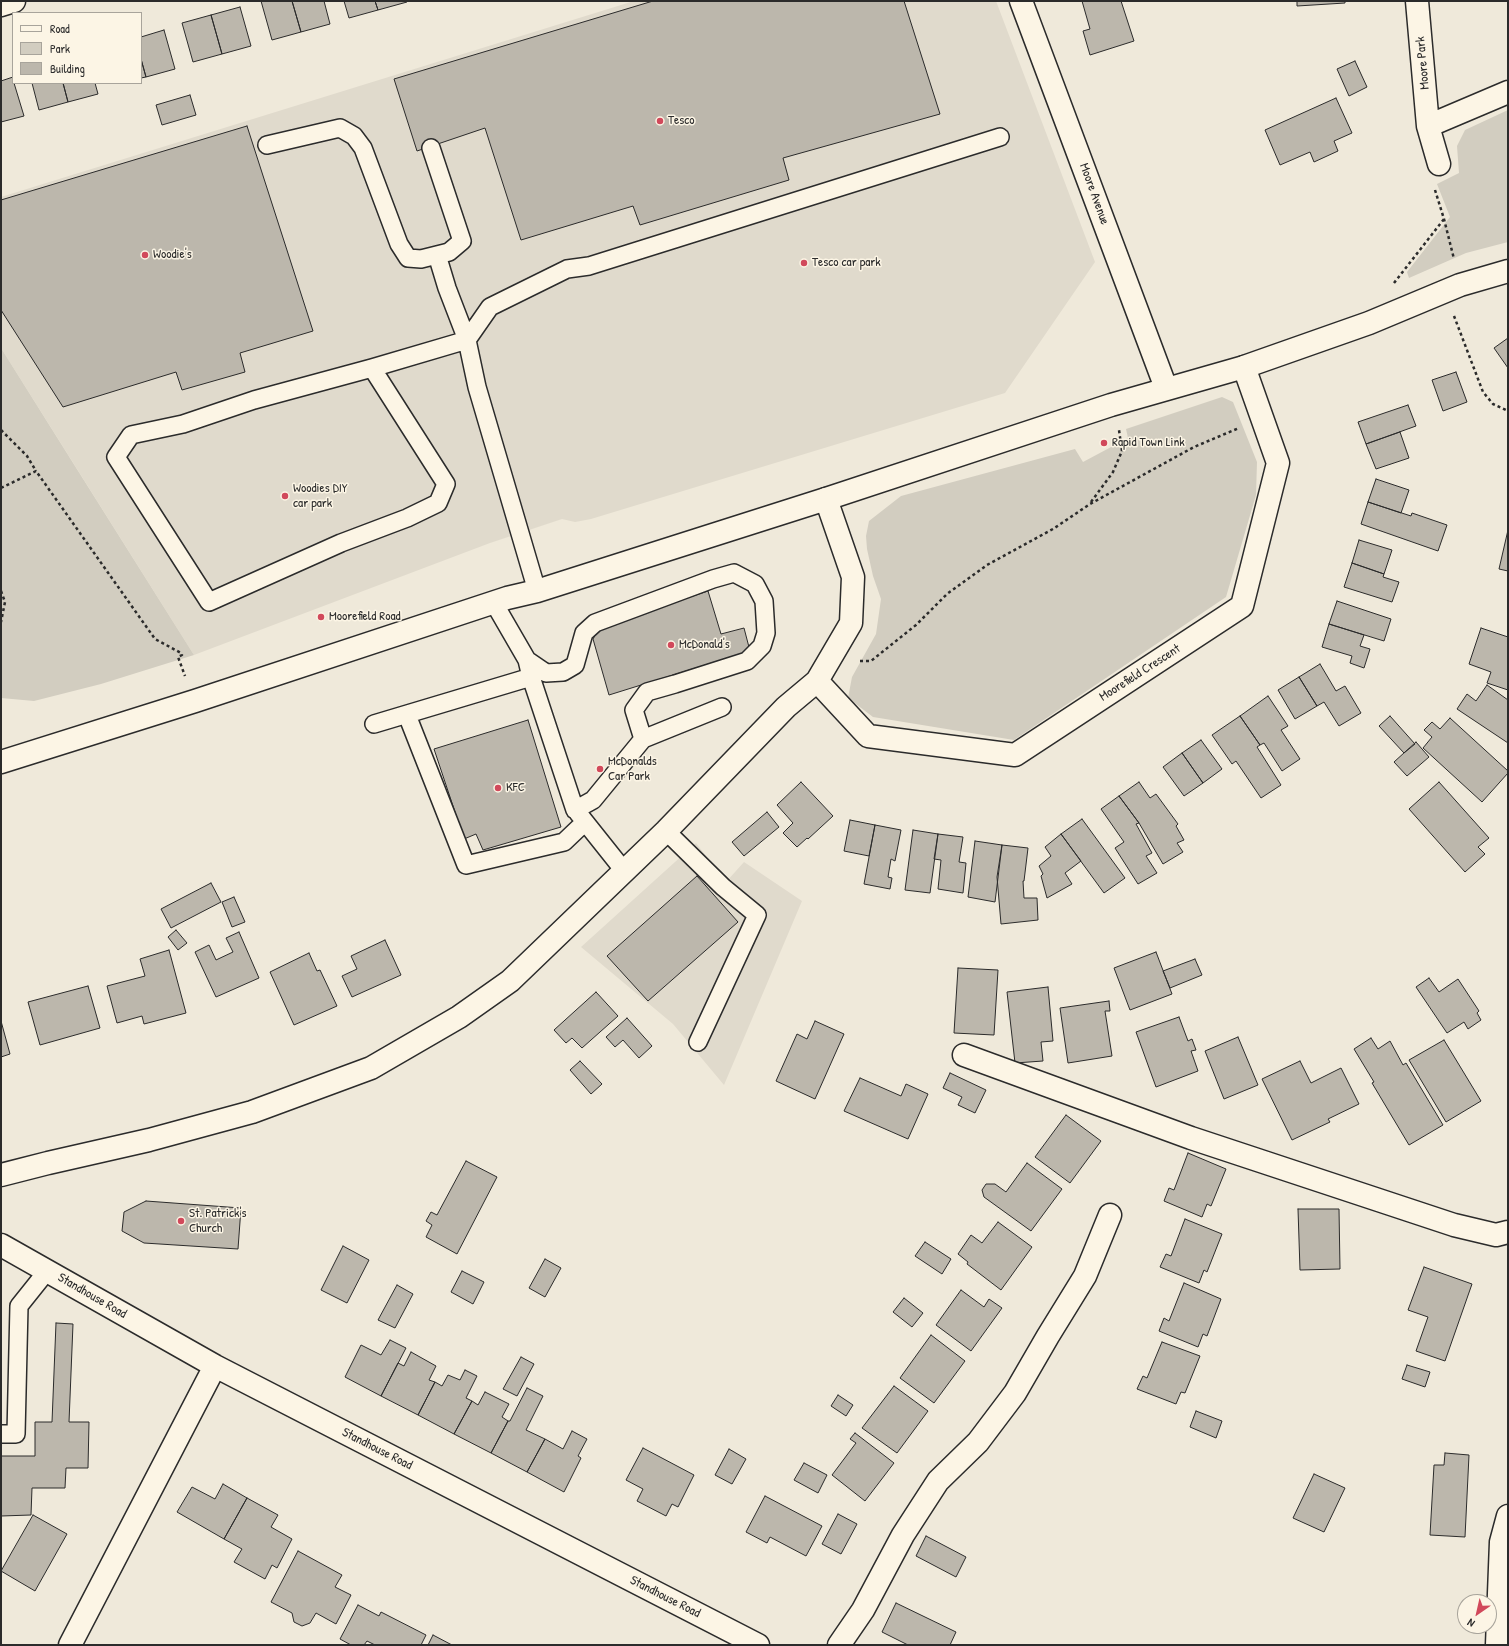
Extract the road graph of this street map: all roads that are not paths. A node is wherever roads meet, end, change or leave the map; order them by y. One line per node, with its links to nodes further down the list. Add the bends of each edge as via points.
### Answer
1 (14, 1): 4 (street)
2 (1021, 1): 16 (street, Moore Avenue)
3 (1417, 1): 6 (street, Moore Park)
4 (1, 5)
5 (1508, 92): 6 (street)
6 (1428, 126): 10 (street, Moore Park)
7 (1000, 138): 13 (lane, via 589,266 567,269 490,307)
8 (267, 145): 11 (lane, via 340,128 354,136 363,148 399,244 408,258 422,259)
9 (430, 148): 11 (lane, via 462,241 449,252)
10 (1439, 164)
11 (437, 255): 13 (lane)
12 (1508, 271): 14 (street, via 1453,288 1369,323)
13 (467, 340): 15 (lane); 18 (lane, via 477,387)
14 (1244, 366): 16 (street); 22 (street, Moorefield Crescent, via 1278,463 1242,606 1015,755 868,736)
15 (372, 368): 15 (lane, via 254,400 183,424 131,435 116,456 208,602 438,503 446,484)
16 (1166, 388): 17 (street)
17 (826, 499): 18 (street); 22 (street, via 853,577 851,623)
18 (537, 591): 19 (street)
19 (494, 603): 20 (lane); 27 (street)
20 (527, 660): 21 (lane); 26 (lane, via 546,672 563,672 575,666 584,633 595,623 713,579 734,574 755,584 764,601 766,633 762,646 747,661 647,692 634,710)
21 (531, 678): 24 (lane); 28 (lane)
22 (817, 681): 29 (street, via 786,707)
23 (722, 707): 26 (lane)
24 (407, 715): 25 (lane); 28 (lane, via 466,865 564,842)
25 (374, 724)
26 (643, 739): 28 (lane)
27 (1, 762)
28 (580, 816): 30 (lane)
29 (666, 831): 30 (street); 31 (lane, via 723,887 757,915)
30 (625, 872): 33 (street, via 510,981 460,1017 371,1068 252,1112 149,1140)
31 (698, 1042)
32 (964, 1055): 35 (street, via 1191,1138 1454,1225 1496,1235)
33 (1, 1175)
34 (1110, 1215): 44 (street, via 1085,1276 1015,1393 978,1442 938,1481 903,1535 863,1610)
35 (1508, 1232)
36 (1, 1244): 37 (street, Standhouse Road)
37 (47, 1271): 38 (street, Standhouse Road); 39 (lane, via 19,1306 16,1434)
38 (215, 1366): 42 (street); 43 (street, Standhouse Road)
39 (1, 1434)
40 (1508, 1516): 41 (street, via 1501,1542)
41 (1503, 1592): 45 (street)
42 (70, 1645)
43 (758, 1645)
44 (839, 1645)
45 (1497, 1645)

